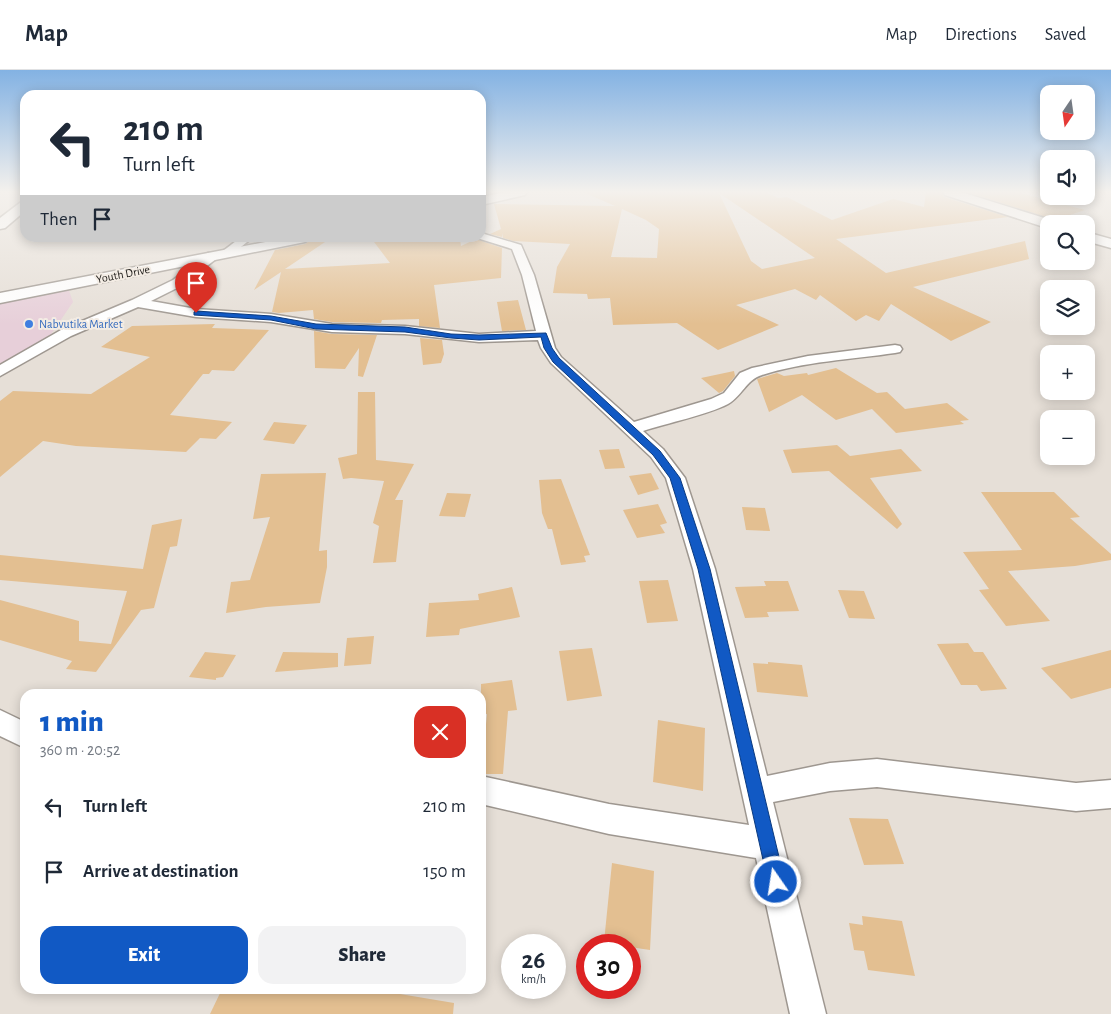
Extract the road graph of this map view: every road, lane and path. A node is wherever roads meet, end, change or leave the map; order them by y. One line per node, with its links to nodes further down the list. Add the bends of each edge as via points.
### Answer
1 (486, 238): 9 (street, via 517,247)
2 (1095, 239): 5 (street)
3 (240, 242): 6 (street)
4 (285, 242): 6 (street, Youth Drive)
5 (1111, 244)
6 (219, 255): 7 (street, Youth Drive); 8 (street, via 177,283)
7 (0, 298)
8 (137, 303): 9 (street, via 332,328 405,330 479,338); 11 (street, via 66,333)
9 (544, 335): 12 (street, via 556,360)
10 (895, 349): 12 (street, via 758,370 746,376 730,396 717,403)
11 (0, 371)
12 (630, 429): 16 (street, via 657,453 675,478 704,569)
13 (0, 722): 14 (street)
14 (20, 733)
15 (486, 791): 18 (street, via 609,819)
16 (755, 792): 17 (street, via 830,777 877,773 1076,797); 18 (street)
17 (1111, 794)
18 (768, 844): 19 (street)
19 (808, 1014)

